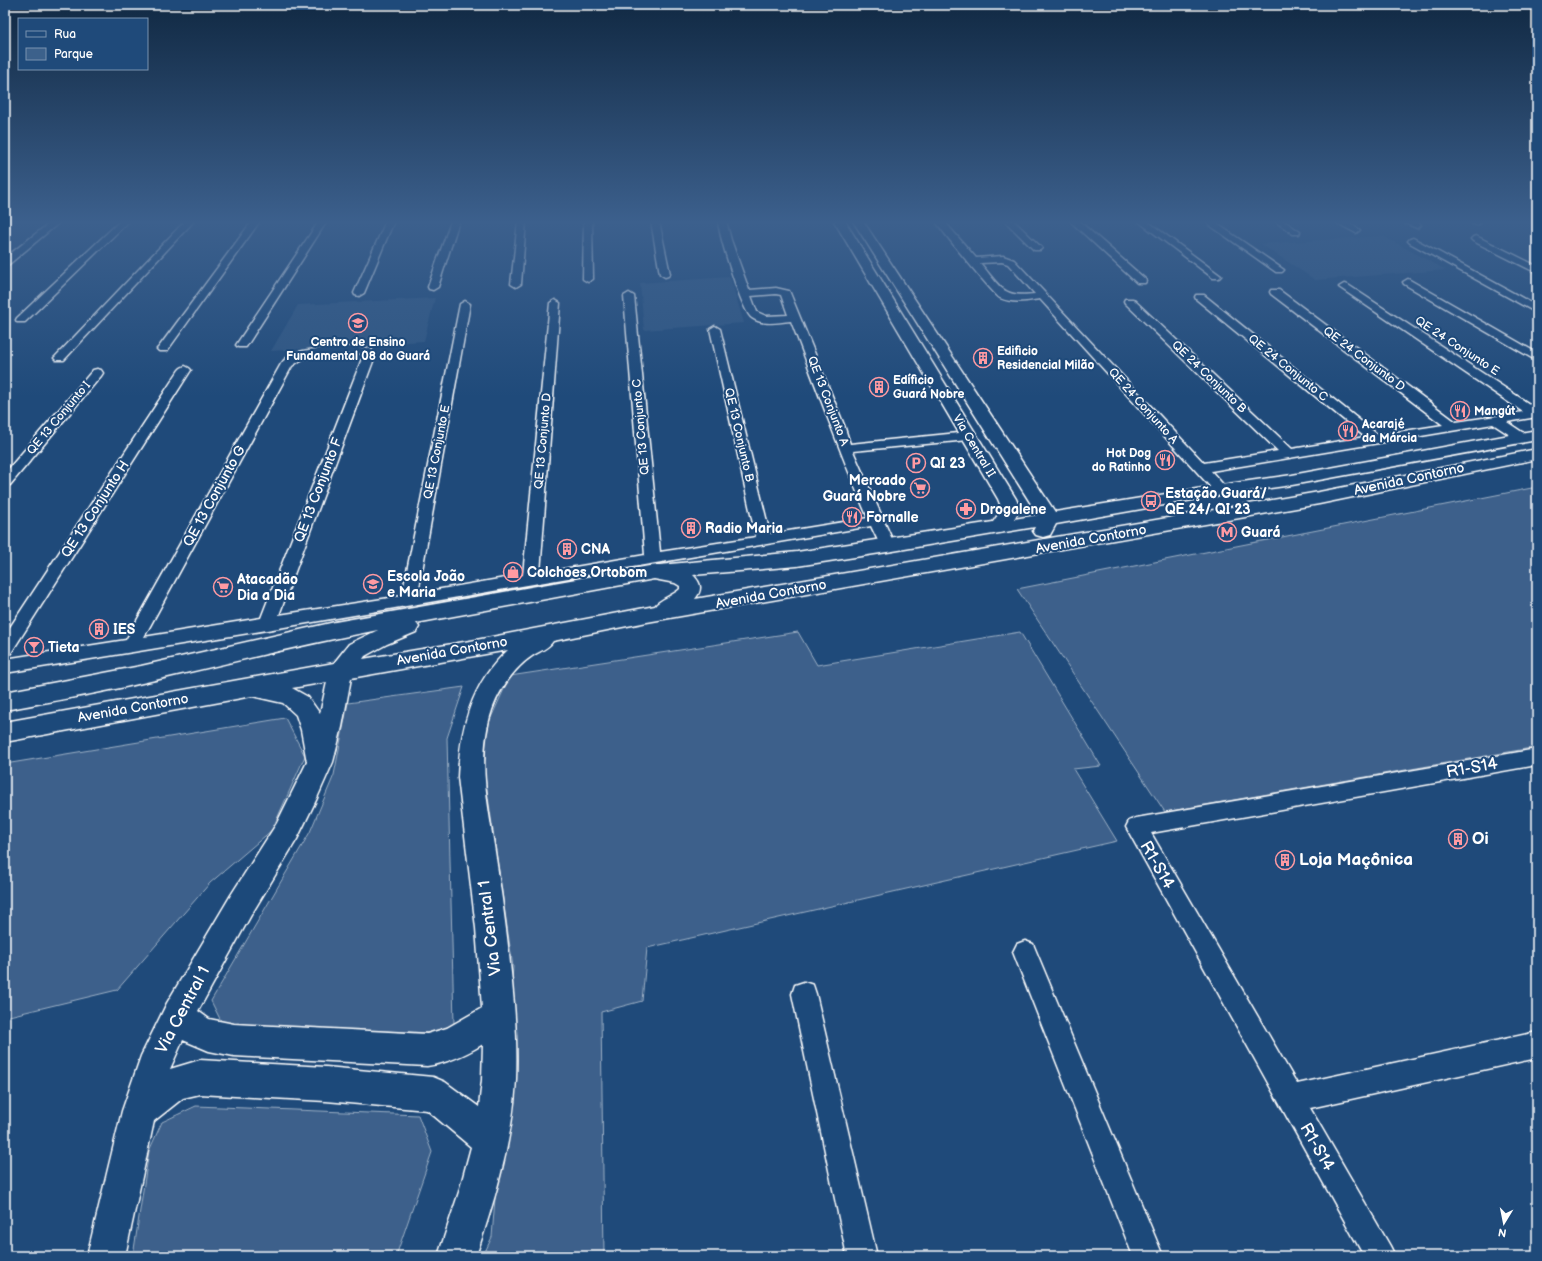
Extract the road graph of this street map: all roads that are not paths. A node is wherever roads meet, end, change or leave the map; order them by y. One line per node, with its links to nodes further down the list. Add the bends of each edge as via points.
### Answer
1 (63, 280): 29 (street)
2 (134, 280): 34 (street)
3 (213, 280): 32 (street)
4 (285, 280): 31 (street)
5 (365, 280): 19 (street)
6 (435, 280): 16 (street)
7 (516, 280): 15 (street)
8 (739, 280): 20 (street)
9 (875, 280): 39 (main road, Via Central II)
10 (897, 280): 38 (main road, Via Central II)
11 (989, 280): 23 (street, via 1003,296)
12 (1028, 280): 23 (street, QE 24 Conjunto A)
13 (1483, 280): 27 (street)
14 (1408, 282): 35 (street)
15 (516, 284)
16 (433, 287)
17 (1344, 287): 40 (street, QE 24 Conjunto E)
18 (1275, 292): 42 (street, QE 24 Conjunto D)
19 (359, 293)
20 (744, 294): 28 (street, via 752,314 758,318); 28 (street, QE 13 Conjunto A, via 776,291 785,293)
21 (629, 296): 66 (street, QE 13 Conjunto C)
22 (1200, 297): 45 (street, QE 24 Conjunto C)
23 (1047, 300): 52 (street, QE 24 Conjunto A)
24 (1129, 301): 47 (street, QE 24 Conjunto B)
25 (555, 303): 67 (street, QE 13 Conjunto D)
26 (465, 304): 68 (street, QE 13 Conjunto E)
27 (1537, 310)
28 (795, 317): 46 (street, QE 13 Conjunto A, via 838,424)
29 (21, 320)
30 (715, 329): 63 (street, QE 13 Conjunto B)
31 (242, 345)
32 (163, 349)
33 (302, 355): 70 (street, QE 13 Conjunto F, via 357,350 368,351 369,356); 72 (street, QE 13 Conjunto G, via 287,364)
34 (60, 358)
35 (1537, 358)
36 (185, 370): 73 (street, QE 13 Conjunto H)
37 (97, 373): 56 (street, QE 13 Conjunto I)
38 (957, 373): 39 (main road); 50 (main road, Via Central II)
39 (932, 375): 43 (main road, Via Central II)
40 (1536, 414): 41 (street)
41 (1496, 420): 42 (street); 44 (street)
42 (1453, 426): 45 (street)
43 (968, 436): 46 (street); 51 (main road, Via Central II)
44 (1531, 436): 48 (main road, Avenida Contorno)
45 (1375, 439): 47 (street)
46 (845, 448): 61 (street, QE 13 Conjunto A)
47 (1289, 454): 52 (street)
48 (1435, 454): 53 (main road, via 1433,456 1439,463); 54 (main road, Avenida Contorno)
49 (1537, 454): 53 (main road, Avenida Contorno)
50 (1009, 455): 51 (main road); 60 (main road, Via Central II)
51 (980, 457): 62 (main road, Via Central II, via 1010,504 1011,509)
52 (1201, 468): 57 (street, QE 24 Conjunto A)
53 (1459, 469): 58 (main road, Avenida Contorno)
54 (1330, 472): 55 (main road, Avenida Contorno); 58 (main road, via 1325,474 1327,483)
55 (1292, 480): 57 (main road, Avenida Contorno); 59 (main road, via 1314,489)
56 (5, 482)
57 (1221, 490): 60 (main road, Avenida Contorno)
58 (1351, 491): 59 (main road, Avenida Contorno)
59 (1319, 498): 65 (main road, Avenida Contorno)
60 (1049, 518): 62 (main road, Avenida Contorno); 65 (main road, via 1046,527 1040,533)
61 (876, 521): 63 (street); 64 (street, QE 13 Conjunto A)
62 (999, 527): 64 (main road, Avenida Contorno)
63 (764, 540): 66 (street)
64 (886, 546): 66 (main road, Avenida Contorno, via 797,559)
65 (1013, 553): 69 (main road, Avenida Contorno)
66 (651, 566): 67 (main road, Avenida Contorno); 69 (main road, via 687,581 690,591 676,604)
67 (537, 587): 68 (street); 75 (main road, via 515,604 397,630 358,650); 77 (main road, Avenida Contorno, via 141,675)
68 (409, 600): 70 (street)
69 (647, 615): 71 (main road, Avenida Contorno)
70 (267, 624): 72 (street)
71 (558, 631): 75 (main road, Avenida Contorno, via 476,648); 84 (main road, Via Central 1, via 521,652 509,662 491,685 475,724 471,777 493,946)
72 (132, 644): 74 (street)
73 (5, 649)
74 (5, 666)
75 (342, 670): 76 (main road, Avenida Contorno); 80 (main road, Via Central 1)
76 (251, 687): 78 (main road, Avenida Contorno); 80 (main road, via 286,695 300,702 308,715)
77 (5, 701)
78 (5, 732)
79 (1537, 757): 86 (street, R1-S14, via 1136,827)
80 (320, 762): 83 (main road, Via Central 1, via 287,831)
81 (1026, 952): 92 (street)
82 (804, 994): 91 (street)
83 (178, 1014): 84 (main road, via 194,1029 209,1036 234,1040 427,1050 444,1047 459,1040); 87 (main road, Via Central 1, via 153,1068)
84 (499, 1016): 88 (main road, Via Central 1, via 499,1080)
85 (1537, 1045): 86 (street)
86 (1290, 1099): 93 (street, R1-S14)
87 (139, 1111): 88 (main road, via 166,1087 200,1077 326,1084 433,1094); 89 (main road, Via Central 1)
88 (490, 1140): 90 (main road, Via Central 1, via 470,1218)
89 (106, 1256)
90 (457, 1256)
91 (862, 1256)
92 (1148, 1256)
93 (1379, 1256)

